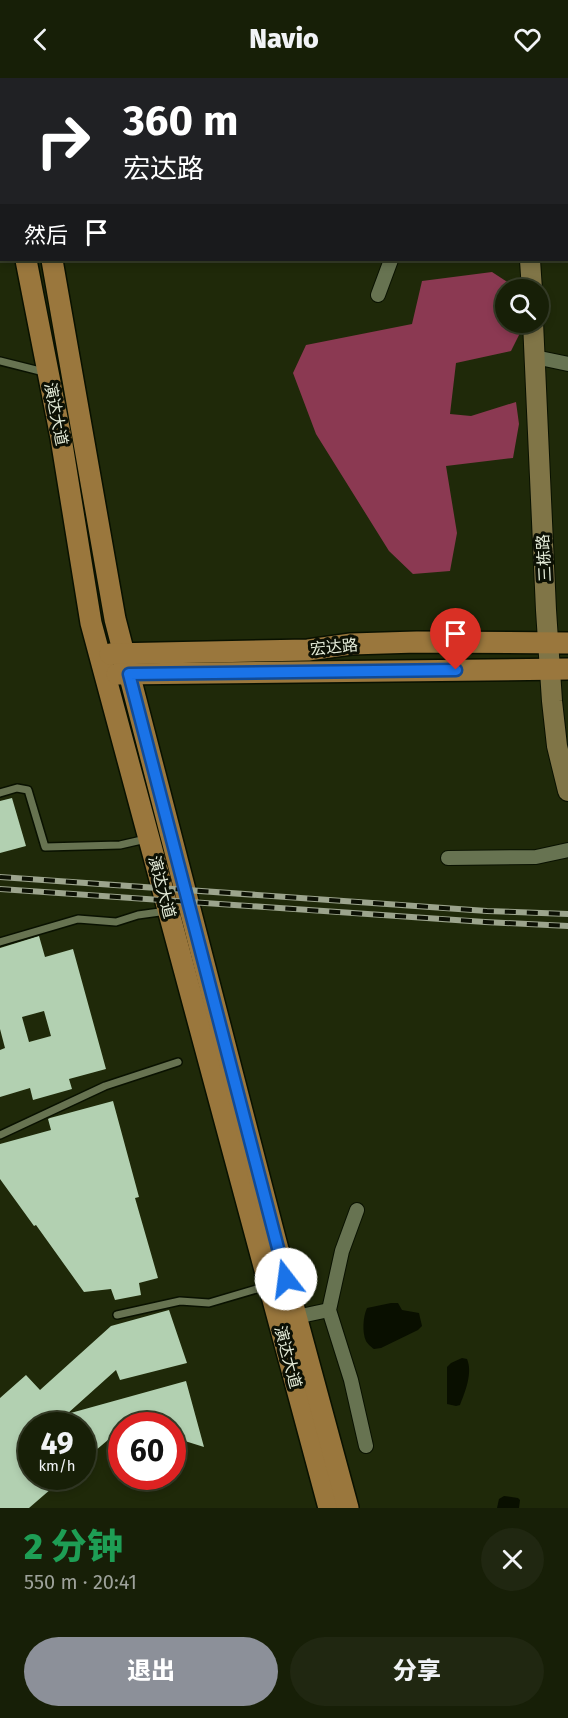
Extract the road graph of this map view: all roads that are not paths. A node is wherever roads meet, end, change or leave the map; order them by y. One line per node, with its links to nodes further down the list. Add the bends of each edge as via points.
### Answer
1 (26, 261): 11 (main road, 演达大道)
2 (52, 261): 13 (main road, 演达大道)
3 (391, 261): 6 (street)
4 (530, 261): 5 (main road)
5 (531, 279)
6 (378, 295)
7 (534, 333): 8 (main road, 三栋路)
8 (535, 357): 10 (street); 12 (main road, 三栋路)
9 (0, 361): 11 (lane)
10 (568, 364)
11 (48, 373): 14 (main road, 演达大道, via 91,623)
12 (558, 643): 13 (main road, 宏达路, via 351,644 308,650); 15 (main road, 三栋路)
13 (124, 653): 14 (main road, 宏达路); 16 (main road, 演达大道)
14 (102, 664): 16 (main road, 宏达路); 19 (main road, 演达大道)
15 (559, 670): 16 (main road, 宏达路); 17 (main road, 三栋路, via 557,746)
16 (129, 674): 30 (main road, 演达大道)
17 (568, 791)
18 (0, 793): 19 (lane, via 17,788 28,790 45,848 120,845)
19 (148, 838): 22 (main road, 演达大道)
20 (568, 850): 21 (street, via 536,857)
21 (448, 858)
22 (168, 911): 23 (lane, via 116,922 78,919); 27 (main road, 演达大道)
23 (0, 942)
24 (178, 1062): 25 (lane, via 105,1086)
25 (0, 1135)
26 (357, 1210): 28 (street, via 342,1251)
27 (269, 1286): 29 (lane, via 209,1303 180,1301); 32 (main road, 演达大道)
28 (329, 1310): 30 (street); 31 (street)
29 (117, 1315)
30 (296, 1317): 33 (main road, 演达大道)
31 (366, 1446)
32 (329, 1508)
33 (348, 1508)

